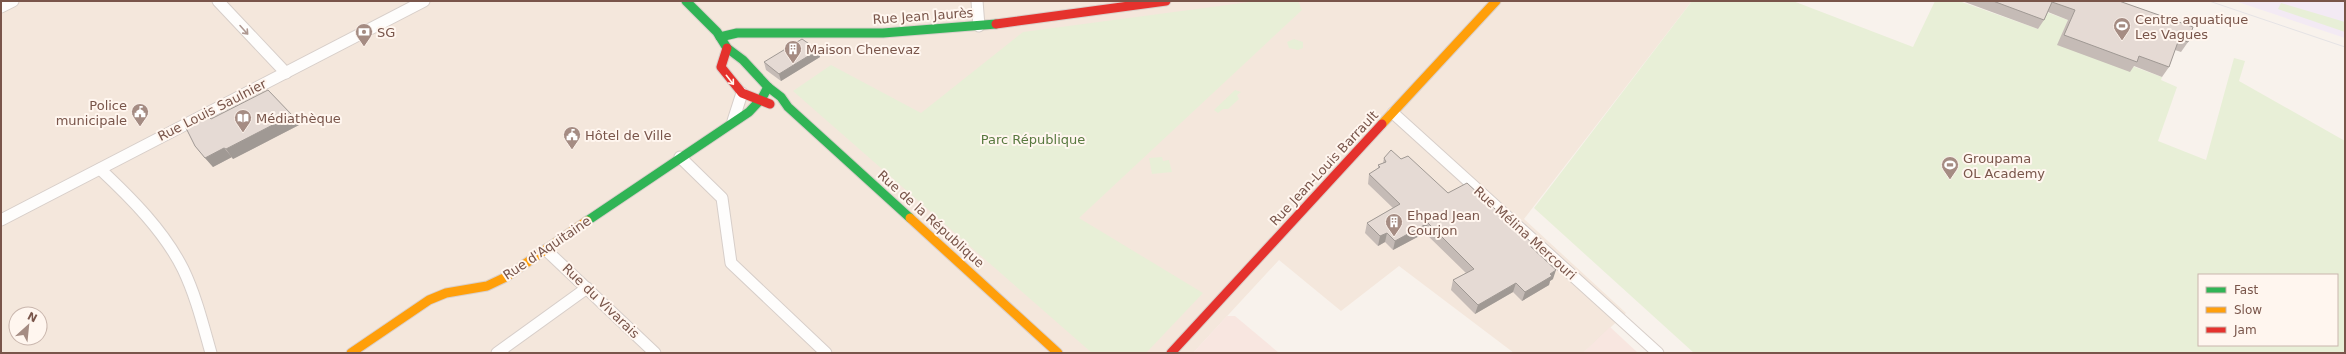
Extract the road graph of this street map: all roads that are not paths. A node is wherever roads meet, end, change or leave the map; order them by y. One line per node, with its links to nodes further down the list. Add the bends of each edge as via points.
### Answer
1 (13, 1): 8 (street)
2 (218, 1): 15 (street, one-way to 15)
3 (424, 1): 15 (street, Rue Louis Saulnier)
4 (686, 1): 11 (main road, Rue de la République)
5 (977, 1): 9 (street)
6 (1166, 1): 9 (main road, Rue Jean Jaurès)
7 (1496, 1): 20 (main road, Rue Jean-Louis Barrault)
8 (1, 7)
9 (979, 26): 10 (main road, Rue Jean Jaurès, via 883,33)
10 (753, 34): 11 (main road, Rue Jean Jaurès, via 737,33); 12 (main road, Rue Jean Jaurès)
11 (720, 37): 12 (main road, Rue de la République)
12 (727, 48): 13 (main road, Rue de la République); 14 (main road)
13 (743, 60): 14 (main road, via 731,61); 16 (main road, Rue de la République)
14 (721, 68): 17 (main road, one-way to 17)
15 (286, 73): 23 (street, Rue Louis Saulnier)
16 (768, 87): 18 (main road, Rue d'Aquitaine); 19 (main road, Rue de la République)
17 (742, 93): 18 (main road); 21 (street)
18 (759, 101): 19 (main road); 21 (main road, Rue d'Aquitaine, via 746,116)
19 (786, 104): 32 (main road, Rue de la République)
20 (1393, 113): 33 (main road, Rue Jean-Louis Barrault); 34 (street, Rue Mélina Mercouri)
21 (733, 122): 22 (main road, Rue d'Aquitaine)
22 (680, 157): 25 (main road, Rue d'Aquitaine); 31 (street, via 722,198 731,263)
23 (100, 169): 24 (street, Rue Louis Saulnier); 27 (street, via 143,212 178,260)
24 (1, 220)
25 (546, 250): 26 (street, Rue du Vivarais); 28 (main road, Rue d'Aquitaine, via 506,277 487,286 446,293 430,300)
26 (587, 288): 29 (street); 30 (street, Rue du Vivarais)
27 (211, 353)
28 (351, 353)
29 (497, 353)
30 (655, 353)
31 (826, 353)
32 (1058, 353)
33 (1171, 353)
34 (1658, 353)

